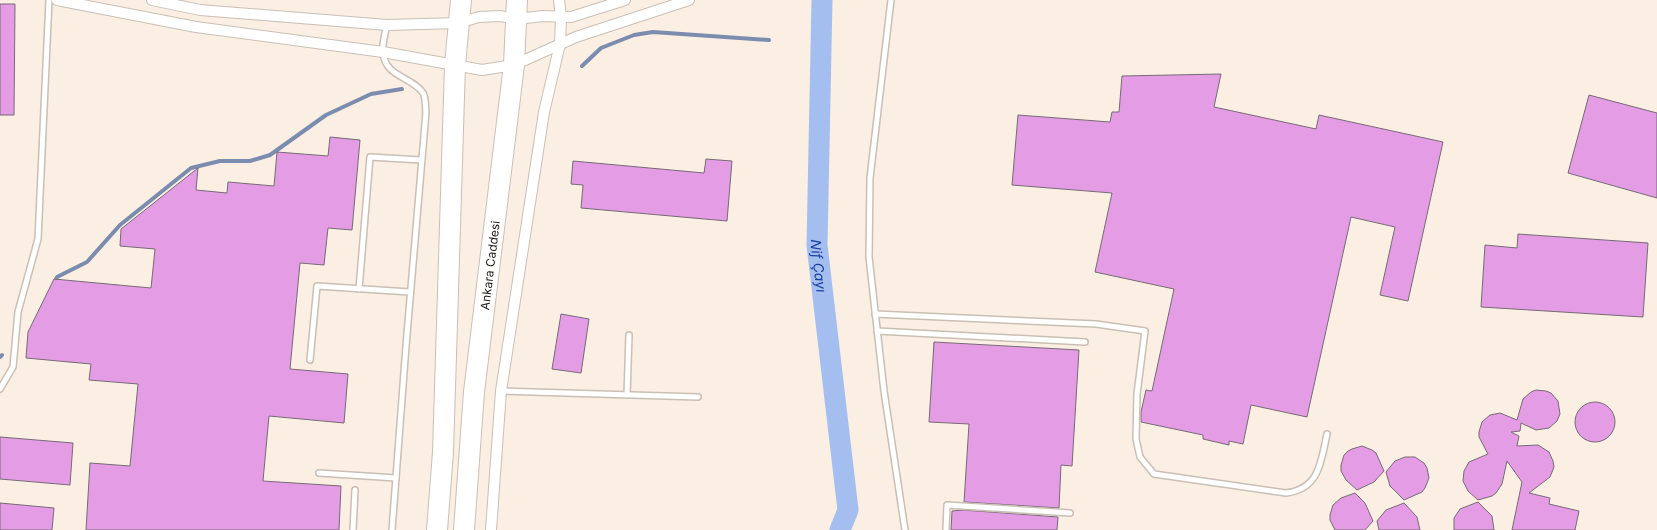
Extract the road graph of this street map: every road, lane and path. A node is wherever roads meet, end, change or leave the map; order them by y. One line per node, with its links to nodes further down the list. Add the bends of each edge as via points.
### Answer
1 (49, 0): 25 (lane, via 38,239 18,312 12,367)
2 (57, 0): 14 (street, via 196,27)
3 (152, 0): 12 (street, via 200,10)
4 (461, 0): 11 (highway)
5 (559, 0): 10 (street)
6 (625, 0): 10 (street, via 571,18)
7 (689, 0): 13 (street)
8 (891, 0): 20 (lane, via 870,178 869,257)
9 (517, 9): 10 (street); 11 (street, via 500,16); 15 (highway, Ankara Caddesi)
10 (561, 17): 13 (street)
11 (458, 23): 12 (street); 16 (highway)
12 (387, 25): 14 (lane)
13 (560, 44): 15 (street); 26 (street, via 544,112)
14 (383, 52): 16 (street); 17 (lane, via 387,66 424,94 426,112)
15 (514, 65): 16 (street, via 482,70); 37 (highway, Ankara Caddesi, via 474,392)
16 (455, 66): 36 (highway, via 443,452)
17 (422, 160): 18 (lane, via 370,157); 19 (lane)
18 (358, 288): 19 (lane); 24 (lane, via 317,286)
19 (410, 292): 31 (lane)
20 (876, 314): 21 (lane); 29 (lane, via 1096,324 1145,331 1137,394 1136,439 1140,457 1154,474 1293,492 1314,478)
21 (877, 332): 23 (lane); 39 (lane)
22 (629, 335): 27 (lane)
23 (1085, 342)
24 (310, 360)
25 (0, 389)
26 (501, 391): 27 (lane); 38 (street)
27 (627, 395): 28 (lane)
28 (698, 397)
29 (1327, 434)
30 (319, 473): 31 (lane)
31 (396, 478): 35 (lane)
32 (355, 490): 34 (lane)
33 (1070, 513): 40 (lane, via 947,504)
34 (353, 530)
35 (392, 530)
36 (437, 530)
37 (464, 530)
38 (491, 530)
39 (905, 530)
40 (946, 530)

